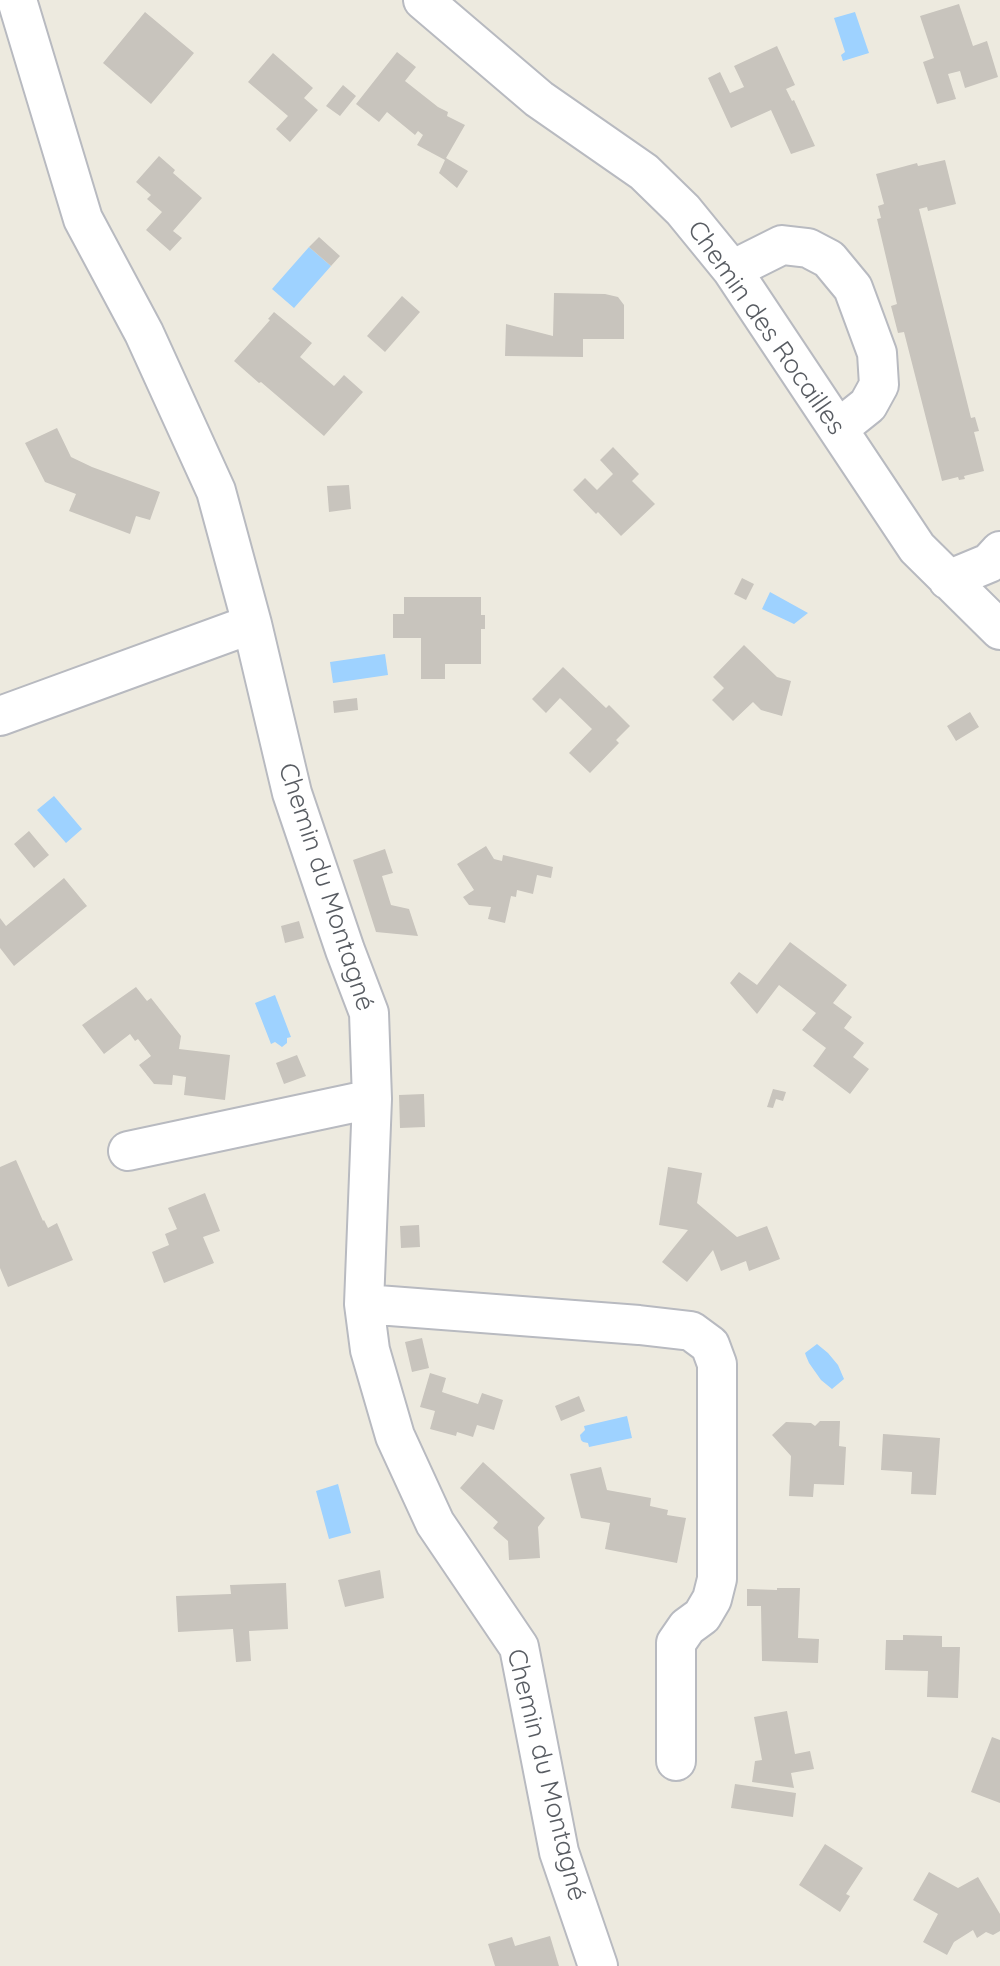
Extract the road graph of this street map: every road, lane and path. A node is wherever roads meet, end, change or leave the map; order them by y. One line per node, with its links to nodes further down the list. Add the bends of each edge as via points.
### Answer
1 (17, 0): 7 (street, Chemin du Montagné, via 83,219 144,333 216,491)
2 (423, 0): 3 (street, Chemin des Rocailles, via 539,99 644,172)
3 (732, 270): 4 (street, Chemin des Rocailles); 4 (street, via 782,245 808,248 829,259 853,288 877,353 879,385 868,405)
4 (838, 429): 6 (street, Chemin des Rocailles, via 917,548)
5 (1000, 551): 6 (street, via 989,563)
6 (948, 580): 8 (street, Chemin des Rocailles)
7 (252, 624): 9 (street); 10 (street, Chemin du Montagné, via 292,793 369,1013)
8 (1000, 630)
9 (0, 716)
10 (372, 1099): 11 (street); 12 (street, Chemin du Montagné)
11 (128, 1151)
12 (364, 1304): 13 (street, via 678,1329 691,1331 710,1345 717,1364 717,1579 702,1616 676,1643); 14 (street, Chemin du Montagné, via 370,1350 395,1436 435,1523 519,1647 559,1852)
13 (676, 1761)
14 (598, 1966)

